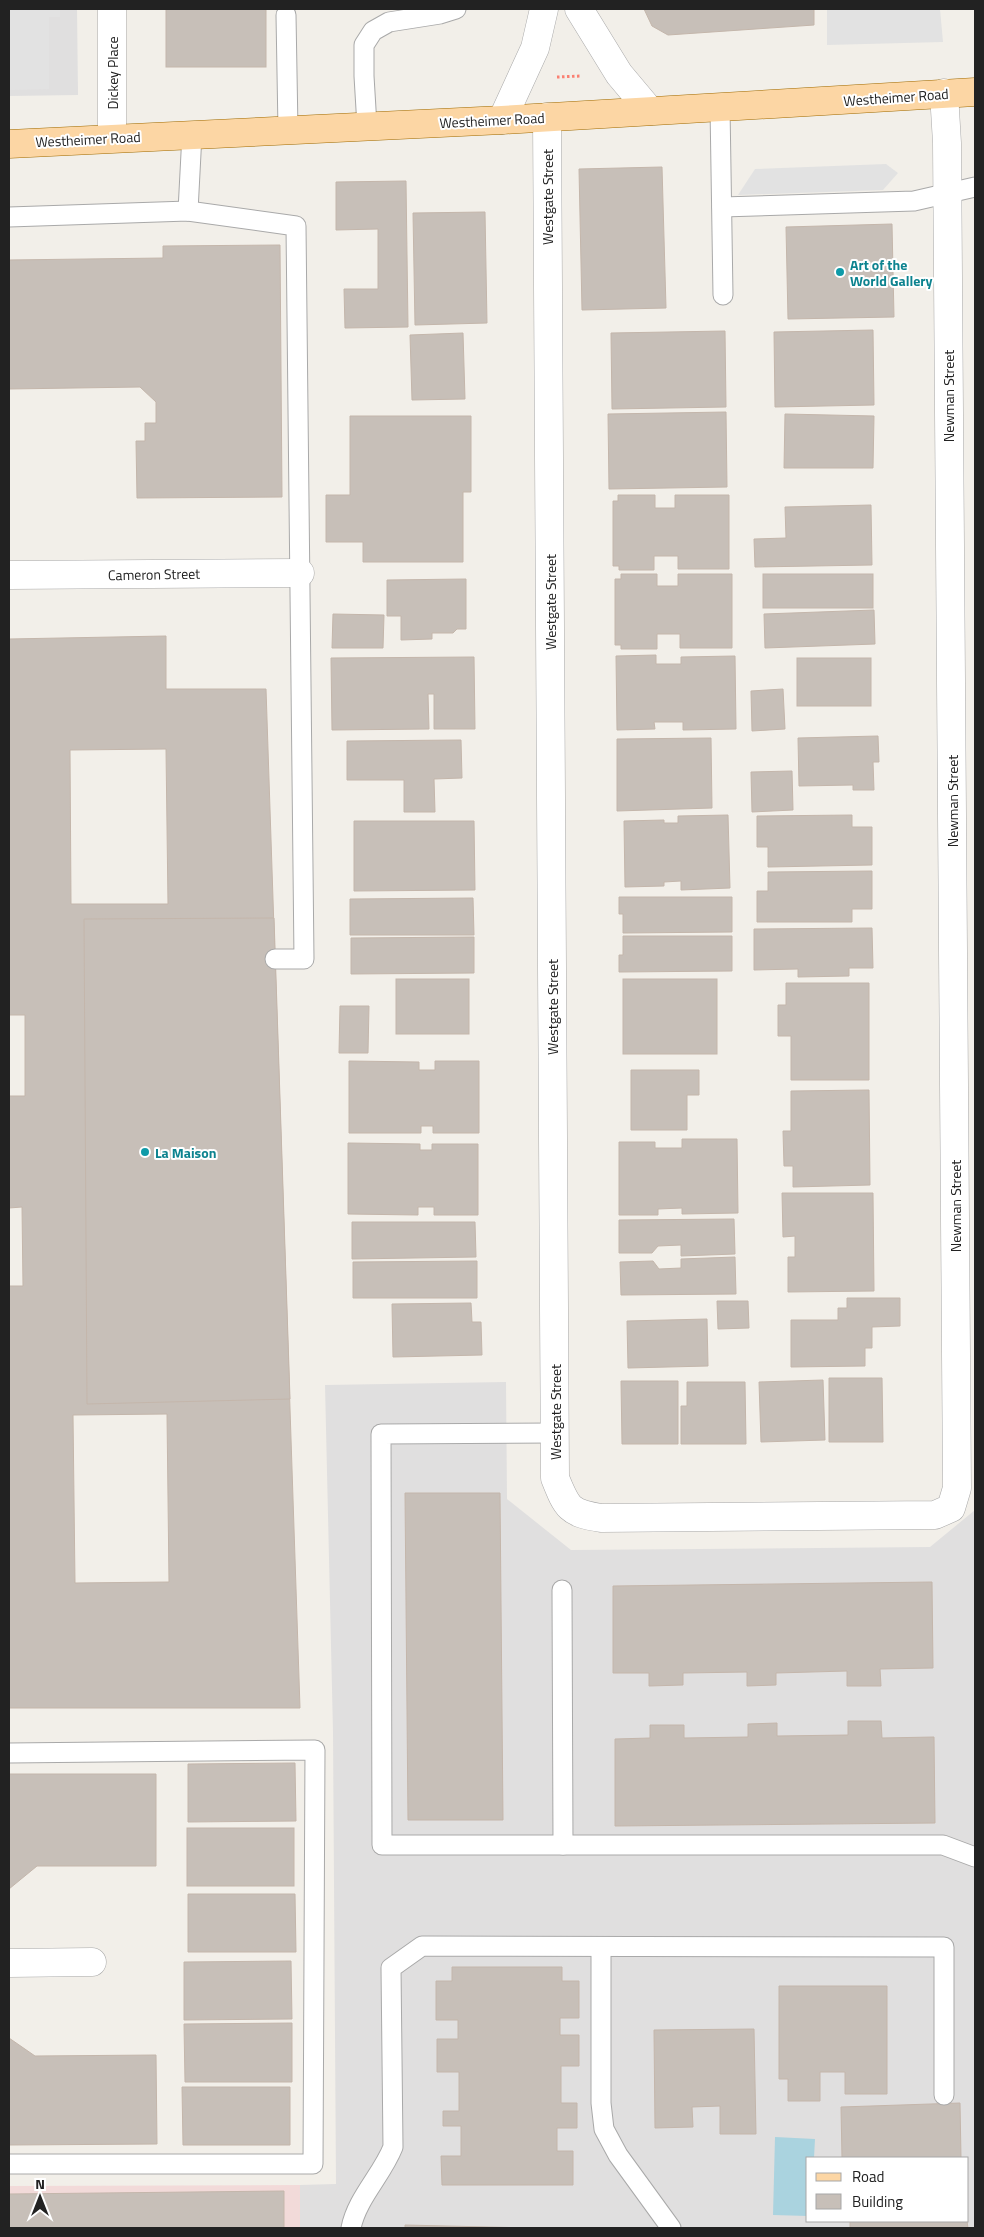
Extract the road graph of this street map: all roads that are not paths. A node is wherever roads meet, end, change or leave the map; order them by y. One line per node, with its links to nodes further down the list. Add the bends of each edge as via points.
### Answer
1 (112, 9): 15 (street, Dickey Place)
2 (456, 9): 12 (lane, via 389,22 373,31 364,45)
3 (544, 9): 11 (street, via 535,48)
4 (579, 9): 9 (street, via 619,74)
5 (286, 16): 13 (lane)
6 (975, 92): 7 (main road, Westheimer Road)
7 (944, 94): 8 (main road, Westheimer Road); 18 (street, Newman Street)
8 (720, 107): 9 (main road, Westheimer Road); 19 (lane)
9 (650, 111): 10 (main road, Westheimer Road)
10 (547, 117): 11 (main road, Westheimer Road); 26 (street, Westgate Street)
11 (502, 120): 12 (main road, Westheimer Road)
12 (367, 126): 13 (main road, Westheimer Road)
13 (288, 130): 14 (main road, Westheimer Road)
14 (192, 134): 15 (main road, Westheimer Road); 20 (lane)
15 (112, 138): 16 (main road, Westheimer Road)
16 (9, 144)
17 (975, 187): 18 (lane)
18 (947, 194): 19 (lane, via 914,201); 27 (street, Newman Street, via 957,1488)
19 (722, 207): 22 (lane)
20 (188, 211): 21 (lane); 23 (lane, via 296,226)
21 (9, 217)
22 (723, 295)
23 (300, 573): 24 (street, Cameron Street); 25 (lane, via 304,959)
24 (9, 575)
25 (276, 959)
26 (555, 1433): 27 (street, Westgate Street, via 555,1478 564,1501 578,1514 600,1518 935,1515); 30 (lane, via 381,1434 382,1844)
27 (951, 1508)
28 (562, 1590): 30 (lane)
29 (9, 1753): 36 (lane, via 315,1750 313,2164)
30 (563, 1844): 31 (lane, via 943,1844)
31 (975, 1858)
32 (600, 1947): 35 (lane, via 944,1947); 37 (lane, via 422,1946 391,1968 393,2147 360,2204); 38 (lane, via 600,2103 604,2129 618,2155)
33 (92, 1962): 34 (street)
34 (9, 1963)
35 (944, 2095)
36 (9, 2164)
37 (351, 2228)
38 (670, 2228)

